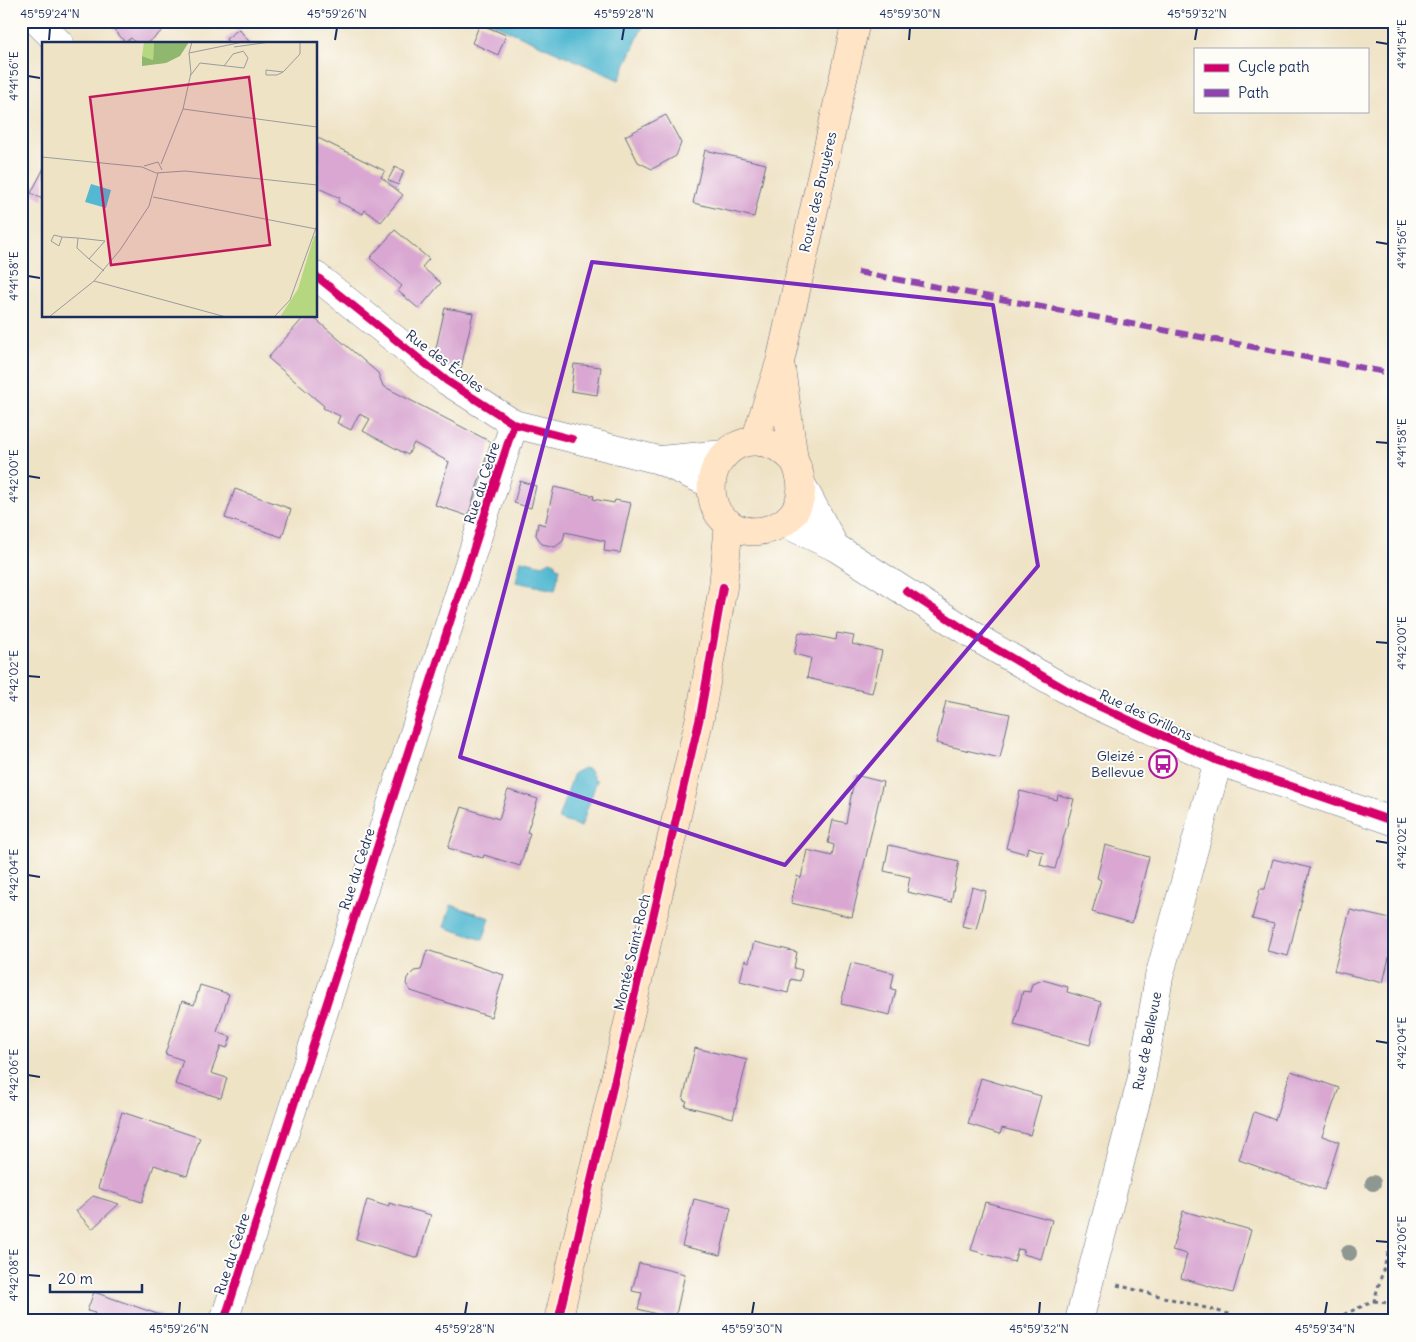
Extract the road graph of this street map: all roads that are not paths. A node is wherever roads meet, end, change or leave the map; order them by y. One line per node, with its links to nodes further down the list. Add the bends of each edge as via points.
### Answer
1 (37, 21): 3 (street)
2 (856, 21): 5 (main road, Route des Bruyères)
3 (58, 42)
4 (318, 278): 6 (street, Rue des Écoles, via 447,381)
5 (780, 362): 7 (main road, Route des Bruyères); 10 (main road)
6 (514, 424): 9 (street, Rue des Écoles); 17 (street, Rue du Cèdre)
7 (755, 441): 8 (main road, via 734,447); 10 (main road, via 770,443 784,450)
8 (725, 454): 9 (street, Rue des Écoles); 11 (main road, via 718,463)
9 (659, 460): 11 (street, Rue des Écoles)
10 (798, 473): 12 (main road, via 800,500); 14 (street)
11 (711, 484): 13 (main road, via 719,512)
12 (784, 523): 13 (main road, via 764,532); 14 (street, Rue des Grillons)
13 (741, 527): 18 (main road, Montée Saint-Roch, via 724,587 700,717)
14 (835, 547): 15 (street, Rue des Grillons, via 1079,698)
15 (1218, 761): 16 (street, Rue des Grillons); 19 (street, Rue de Bellevue, via 1159,977 1141,1082)
16 (1395, 822)
17 (224, 1321)
18 (558, 1321)
19 (1079, 1321)

